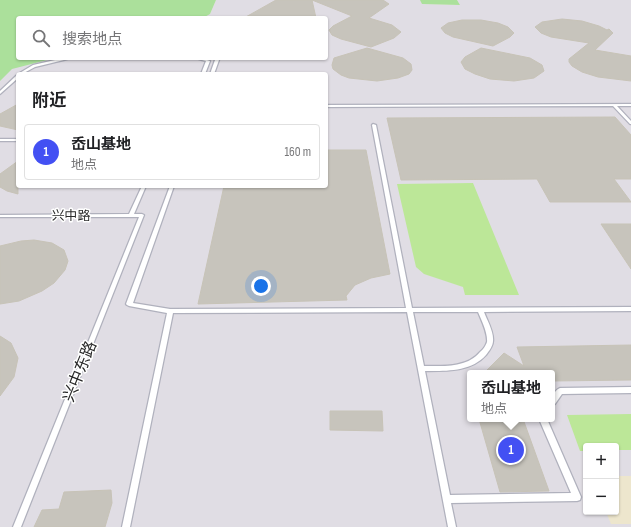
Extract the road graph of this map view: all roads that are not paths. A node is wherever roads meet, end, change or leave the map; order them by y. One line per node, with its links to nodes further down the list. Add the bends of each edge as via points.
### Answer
1 (60, 60): 4 (lane, via 34,66)
2 (206, 60): 5 (lane)
3 (217, 60): 6 (lane)
4 (24, 72)
5 (204, 72)
6 (213, 72)
7 (16, 78): 8 (lane)
8 (0, 93)
9 (614, 105): 10 (lane); 11 (lane); 12 (lane)
10 (631, 105)
11 (328, 106)
12 (631, 123)
13 (374, 125): 22 (lane)
14 (0, 140): 15 (lane)
15 (16, 140)
16 (143, 188): 18 (lane)
17 (171, 188): 24 (lane, via 129,304)
18 (131, 215): 19 (lane, 兴中路); 20 (lane, 兴中路)
19 (142, 215): 30 (lane, 兴中东路)
20 (0, 216)
21 (631, 309): 23 (lane)
22 (409, 310): 23 (lane); 24 (lane); 25 (lane)
23 (480, 310): 25 (lane, via 490,344 483,355 470,364 454,368)
24 (170, 311): 31 (lane)
25 (421, 369): 29 (lane)
26 (631, 390): 27 (lane, via 560,391)
27 (555, 398)
28 (544, 422): 29 (lane, via 577,497)
29 (446, 499): 32 (lane)
30 (17, 527)
31 (126, 527)
32 (452, 527)

